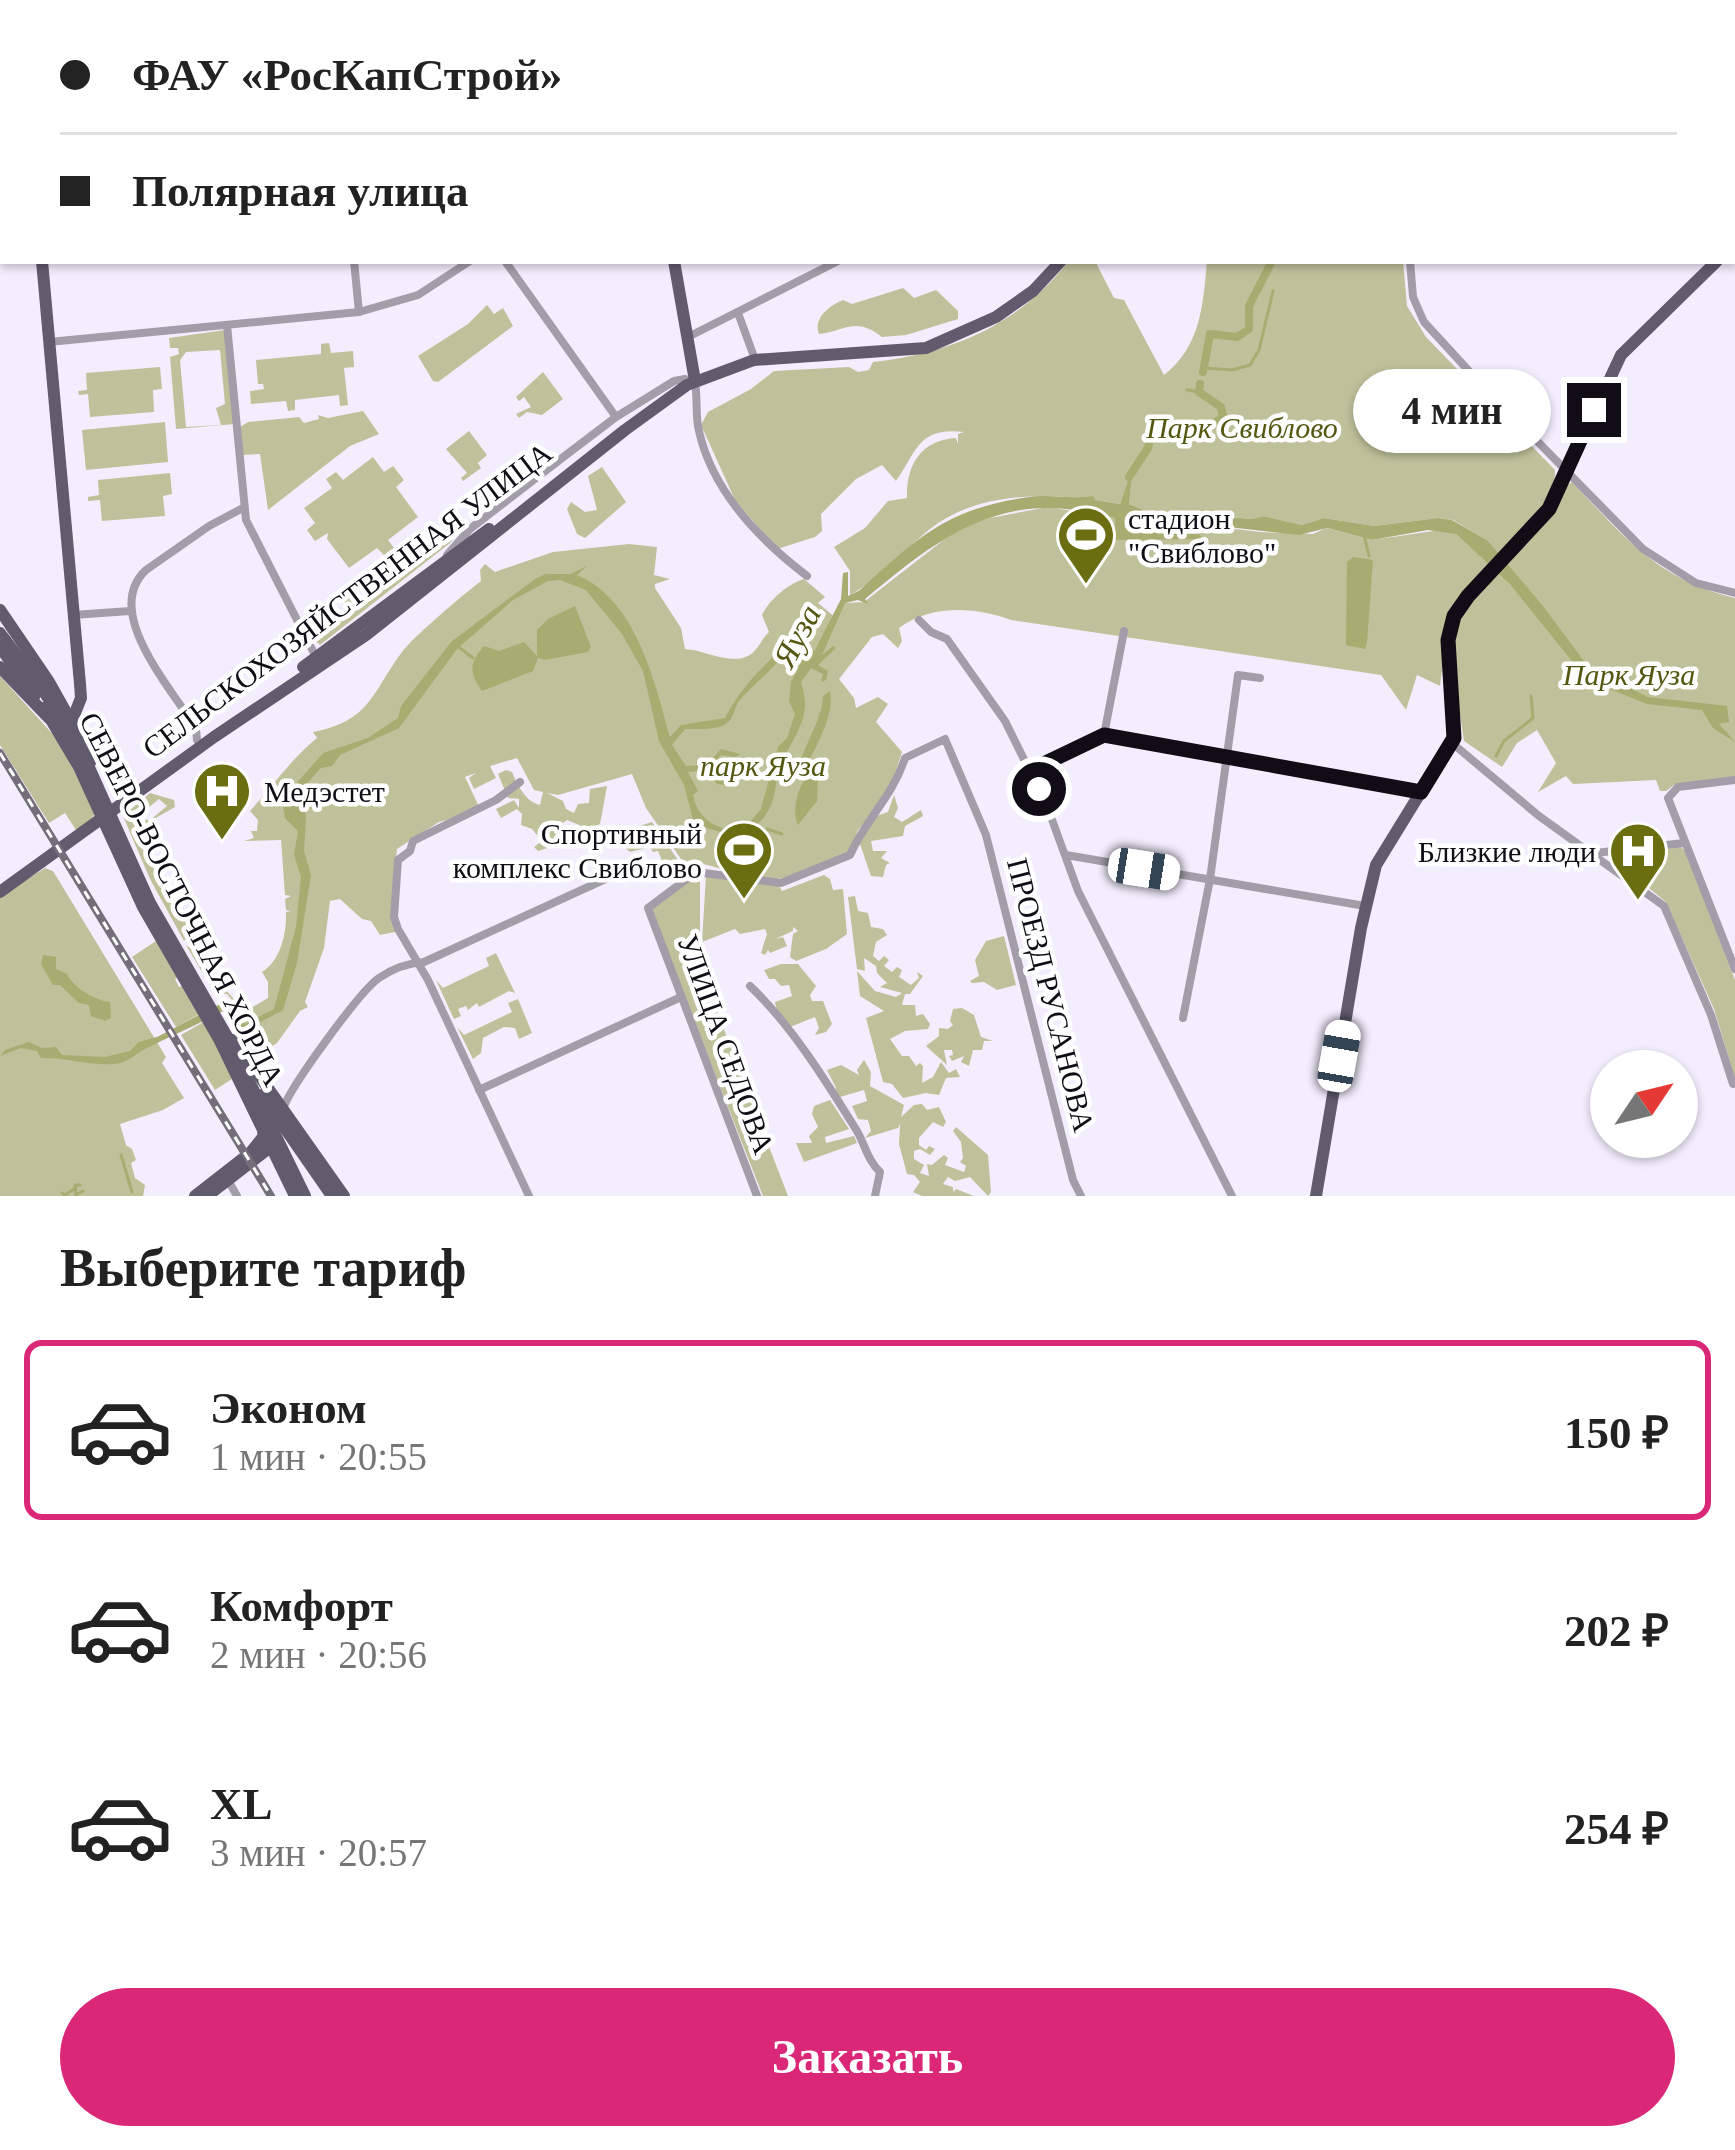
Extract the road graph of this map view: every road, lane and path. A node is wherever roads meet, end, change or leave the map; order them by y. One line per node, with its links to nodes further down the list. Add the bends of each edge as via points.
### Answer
1 (42, 264): 15 (main road)
2 (354, 264): 11 (street)
3 (465, 264): 11 (street, via 418,295)
4 (507, 264): 18 (street)
5 (674, 264): 14 (main road)
6 (832, 264): 12 (street)
7 (1054, 264): 16 (main road, via 1011,301 941,337)
8 (1055, 264): 17 (main road, via 997,317 926,349 754,360)
9 (1410, 264): 19 (street, via 1424,322)
10 (1714, 264): 19 (main road, via 1616,361)
11 (359, 312): 13 (street)
12 (738, 313): 14 (street); 16 (street)
13 (227, 325): 15 (street); 20 (street)
14 (686, 338): 17 (main road)
15 (49, 342): 26 (main road)
16 (753, 354): 17 (main road)
17 (691, 378): 18 (street); 21 (main road, СЕЛЬСКОХОЗЯЙСТВЕННАЯ УЛИЦА); 22 (street, via 700,436 721,484 776,552); 31 (main road, СЕЛЬСКОХОЗЯЙСТВЕННАЯ УЛИЦА)
18 (616, 417): 21 (street, via 470,529)
19 (1567, 470): 23 (street, via 1662,563); 40 (main road, via 1544,517 1461,605 1450,628)
20 (243, 508): 25 (street, via 146,570); 31 (street)
21 (430, 574): 31 (main road, СЕЛЬСКОХОЗЯЙСТВЕННАЯ УЛИЦА)
22 (807, 576)
23 (1735, 593)
24 (0, 610): 34 (main road)
25 (130, 610): 26 (street); 39 (street)
26 (73, 615): 35 (main road)
27 (919, 620): 42 (street, via 947,639 982,683)
28 (1124, 631): 37 (street)
29 (0, 634): 73 (main road, СЕВЕРО-ВОСТОЧНАЯ ХОРДА, bridge, via 87,763 150,903)
30 (0, 647): 72 (main road, СЕВЕРО-ВОСТОЧНАЯ ХОРДА, bridge, via 80,767 143,907)
31 (320, 664): 39 (main road, СЕЛЬСКОХОЗЯЙСТВЕННАЯ УЛИЦА); 46 (main road, СЕЛЬСКОХОЗЯЙСТВЕННАЯ УЛИЦА)
32 (0, 667): 36 (main road)
33 (1260, 678): 41 (street, via 1238,675)
34 (55, 691): 35 (main road); 35 (main road)
35 (74, 699): 36 (main road); 46 (main road)
36 (52, 722): 46 (main road)
37 (1104, 735): 41 (street); 42 (street)
38 (945, 739): 57 (street, УЛИЦА СЕДОВА, via 905,758 898,783 850,855 781,883 696,872 647,910); 79 (street, ПРОЕЗД РУСАНОВА, via 986,836)
39 (196, 740): 46 (main road, СЕЛЬСКОХОЗЯЙСТВЕННАЯ УЛИЦА)
40 (1452, 743): 45 (main road); 48 (street)
41 (1228, 757): 45 (street); 51 (street)
42 (1031, 770): 49 (street)
43 (1735, 780): 47 (street, via 1678,787 1667,798)
44 (520, 782): 54 (street, via 421,836 398,860 394,917)
45 (1421, 792): 53 (main road, via 1378,859)
46 (108, 810): 52 (main road, СЕЛЬСКОХОЗЯЙСТВЕННАЯ УЛИЦА); 59 (main road, bridge, via 137,892)
47 (1684, 843): 48 (street); 55 (street)
48 (1594, 853): 61 (street, via 1664,906)
49 (1066, 854): 51 (street); 80 (street)
50 (623, 871): 54 (street)
51 (1210, 879): 53 (street); 58 (street)
52 (0, 892)
53 (1365, 906): 81 (main road)
54 (416, 962): 62 (street, via 370,986); 63 (street)
55 (1735, 969)
56 (749, 986): 78 (street, via 861,1138 880,1172)
57 (681, 997): 63 (street); 77 (street, УЛИЦА СЕДОВА)
58 (1183, 1018)
59 (217, 1021): 60 (main road); 64 (main road)
60 (225, 1043): 65 (main road); 68 (main road, via 264,1124)
61 (1734, 1085)
62 (291, 1090): 64 (street); 65 (street)
63 (479, 1090): 76 (street)
64 (272, 1095): 65 (main road)
65 (285, 1120): 66 (main road); 67 (main road); 68 (main road)
66 (271, 1147): 67 (main road, via 284,1142); 68 (main road)
67 (308, 1156): 74 (main road); 75 (main road)
68 (252, 1157): 69 (main road); 70 (main road); 72 (street, via 273,1164)
69 (215, 1190): 71 (street)
70 (194, 1196)
71 (237, 1196)
72 (294, 1196)
73 (305, 1196)
74 (332, 1196)
75 (344, 1196)
76 (530, 1196)
77 (757, 1196)
78 (874, 1196)
79 (1081, 1196)
80 (1232, 1196)
81 (1316, 1196)

